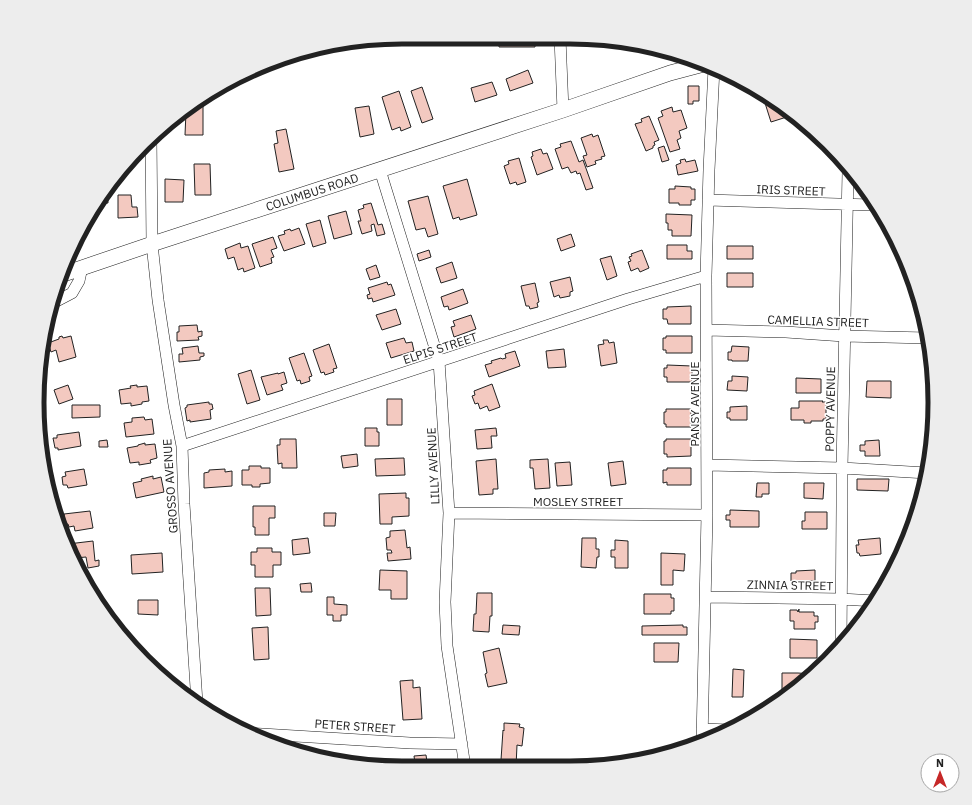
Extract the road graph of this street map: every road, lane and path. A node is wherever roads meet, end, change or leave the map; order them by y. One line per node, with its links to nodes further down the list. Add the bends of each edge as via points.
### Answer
1 (560, 44): 4 (street)
2 (695, 66): 4 (street, COLUMBUS ROAD)
3 (714, 74): 8 (street, PANSY AVENUE)
4 (563, 110): 6 (street, COLUMBUS ROAD)
5 (151, 147): 11 (street, GROSSO AVENUE)
6 (380, 170): 11 (street, COLUMBUS ROAD); 19 (street, LILLY AVENUE)
7 (848, 177): 9 (street, POPPY AVENUE)
8 (708, 200): 9 (street, IRIS STREET); 14 (street, PANSY AVENUE)
9 (848, 205): 10 (street, IRIS STREET); 17 (street, POPPY AVENUE)
10 (870, 206)
11 (152, 244): 12 (street, COLUMBUS ROAD); 20 (street, GROSSO AVENUE, via 158,300)
12 (82, 267): 13 (street, COLUMBUS ROAD); 15 (street, via 79,281 72,293)
13 (68, 272)
14 (706, 276): 16 (street, PANSY AVENUE); 19 (street, ELPIS STREET)
15 (59, 300)
16 (707, 330): 17 (street, CAMELLIA STREET); 21 (street, PANSY AVENUE)
17 (844, 336): 18 (street, CAMELLIA STREET); 22 (street, POPPY AVENUE)
18 (922, 338)
19 (439, 361): 20 (street, ELPIS STREET); 24 (street, LILLY AVENUE)
20 (182, 446): 30 (street, GROSSO AVENUE)
21 (707, 464): 22 (street); 25 (street, PANSY AVENUE)
22 (842, 468): 23 (street); 27 (street, POPPY AVENUE)
23 (921, 472)
24 (449, 513): 25 (street, MOSLEY STREET); 35 (street, LILLY AVENUE, via 446,646)
25 (707, 515): 26 (street, PANSY AVENUE)
26 (706, 597): 27 (street, ZINNIA STREET); 31 (street, PANSY AVENUE)
27 (842, 599): 28 (street, ZINNIA STREET); 29 (street, POPPY AVENUE)
28 (869, 601)
29 (841, 636)
30 (197, 696)
31 (702, 729): 32 (street); 34 (street, PANSY AVENUE)
32 (716, 729)
33 (265, 734): 35 (street, PETER STREET)
34 (702, 736)
35 (462, 744): 36 (street, LILLY AVENUE)
36 (464, 761)

